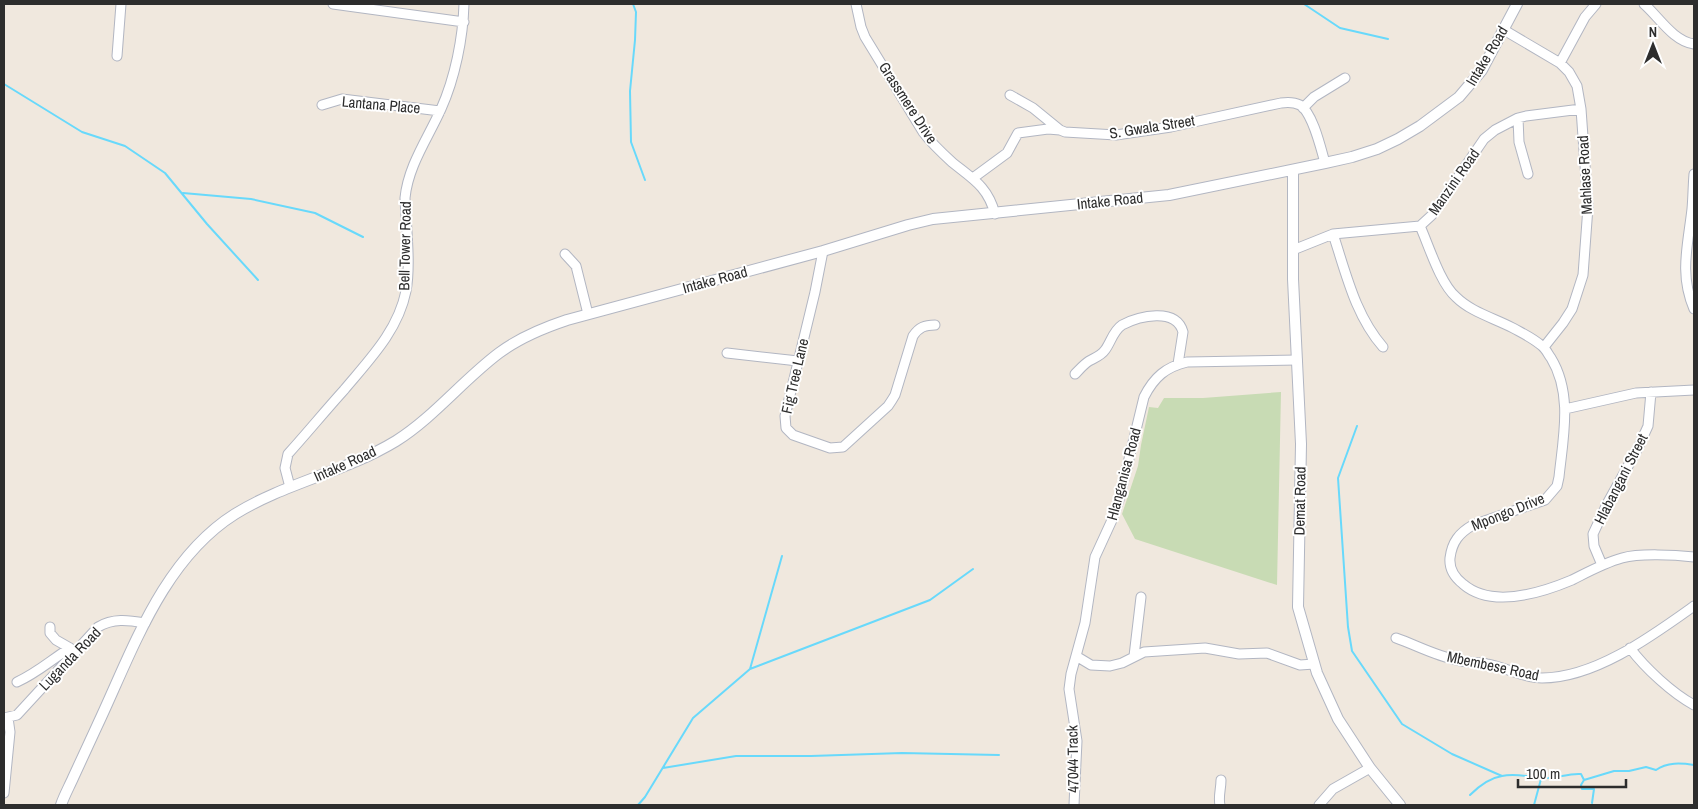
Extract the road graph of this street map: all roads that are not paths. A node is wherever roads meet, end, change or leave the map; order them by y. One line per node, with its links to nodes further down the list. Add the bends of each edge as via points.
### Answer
1 (121, 4): 11 (street)
2 (333, 4): 8 (street)
3 (464, 4): 8 (street, Bell Tower Road)
4 (856, 4): 25 (street, Grassmere Drive, via 865,37 923,132 932,144)
5 (1517, 4): 9 (street, Intake Road)
6 (1596, 4): 12 (street, via 1585,17)
7 (1644, 4): 10 (street, via 1674,34)
8 (464, 22): 18 (street, Bell Tower Road)
9 (1504, 30): 12 (street, Mahlase Road); 21 (street, Intake Road, via 1472,84 1442,111 1377,149)
10 (1694, 44)
11 (118, 56)
12 (1560, 63): 17 (street, Mahlase Road, via 1577,86)
13 (1345, 78): 16 (street, via 1314,97)
14 (1010, 95): 20 (street, via 1033,108)
15 (322, 105): 18 (street, Lantana Place, via 342,99)
16 (1303, 108): 20 (street, S. Gwala Street, via 1295,103 1281,103 1116,134); 21 (street)
17 (1581, 109): 19 (street, Manzini Road); 35 (street, Mahlase Road, via 1588,207 1583,274 1572,309)
18 (440, 111): 45 (street, Bell Tower Road, via 406,187 406,288 396,321 374,356 288,454 285,468)
19 (1518, 118): 23 (street); 27 (street, Manzini Road, via 1484,139 1432,215)
20 (1060, 130): 25 (street, S. Gwala Street, via 1018,133 1006,153)
21 (1325, 163): 22 (street, Intake Road)
22 (1293, 170): 26 (street, Intake Road, via 1169,195); 29 (street, Demat Road)
23 (1528, 174)
24 (1694, 174): 32 (street, via 1685,271)
25 (973, 178): 26 (street, Grassmere Drive, via 989,196)
26 (995, 214): 30 (street, Intake Road, via 908,224)
27 (1420, 226): 28 (street, Manzini Road); 35 (street, Mpongo Drive, via 1444,281 1455,297)
28 (1333, 234): 29 (street, Manzini Road); 36 (street, via 1362,319)
29 (1293, 250): 38 (street, Demat Road)
30 (823, 251): 33 (street, Intake Road); 39 (street, Fig Tree Lane)
31 (565, 254): 33 (street, via 576,266)
32 (1694, 310)
33 (588, 314): 45 (street, Intake Road, via 549,326 511,345 396,440 356,461)
34 (935, 325): 39 (street, Fig Tree Lane, via 917,330 895,395 888,406 848,443 838,448 793,436 786,428 785,416)
35 (1544, 346): 44 (street, Mpongo Drive, via 1556,366)
36 (1383, 347)
37 (726, 353): 39 (street)
38 (1297, 360): 40 (street, Hlanganisa Road); 57 (street, Demat Road, via 1301,444 1298,607)
39 (798, 361)
40 (1178, 364): 41 (street, via 1182,328 1170,317 1151,316 1134,320 1118,329 1105,350); 55 (street, Hlanganisa Road, via 1156,377 1144,397 1119,500 1095,557 1085,623)
41 (1075, 374)
42 (1694, 390): 43 (street)
43 (1652, 392): 44 (street); 47 (street, Hlabangani Street, via 1648,426 1593,534)
44 (1565, 409): 47 (street, Mpongo Drive, via 1560,477 1552,493 1545,500 1463,531 1451,549 1450,563 1457,580 1467,588 1496,596 1539,592)
45 (290, 487): 50 (street, Intake Road, via 234,515 186,556)
46 (1694, 557): 47 (street, Mpongo Drive, via 1632,556)
47 (1602, 566)
48 (1141, 596): 56 (street)
49 (1694, 606): 53 (street, Mbembese Road)
50 (145, 623): 54 (street, Luganda Road, via 107,622); 65 (street, Intake Road)
51 (50, 627): 54 (street, via 50,633 56,640)
52 (1396, 638): 53 (street, Mbembese Road, via 1449,658 1542,678 1584,670)
53 (1630, 648): 59 (street, via 1655,676)
54 (72, 650): 58 (street); 61 (street, Luganda Road, via 17,715)
55 (1076, 656): 56 (street, via 1098,666 1116,665); 60 (street, Hlanganisa Road, via 1069,688)
56 (1134, 656): 57 (street, via 1144,652 1205,648 1239,654 1268,653 1300,665)
57 (1314, 664): 62 (street, Demat Road, via 1338,719)
58 (17, 682)
59 (1694, 706)
60 (1072, 713): 66 (street, 47044 Track, via 1076,741)
61 (6, 718): 64 (street, via 10,732)
62 (1370, 768): 68 (street, via 1334,789); 69 (street, Demat Road)
63 (1221, 780): 67 (street)
64 (4, 793)
65 (61, 805)
66 (1074, 805)
67 (1220, 805)
68 (1319, 805)
69 (1400, 805)

